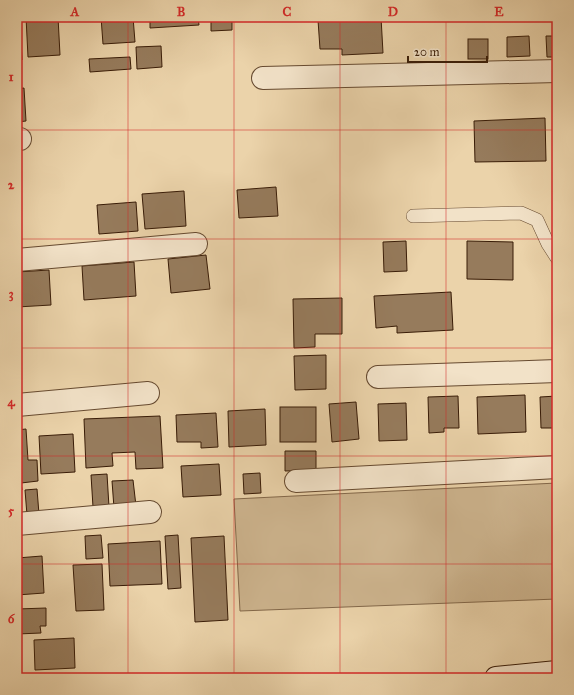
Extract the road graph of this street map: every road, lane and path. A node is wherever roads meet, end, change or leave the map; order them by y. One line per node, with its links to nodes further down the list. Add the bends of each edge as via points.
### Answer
1 (557, 72): 2 (street)
2 (263, 78)
3 (413, 216): 5 (lane, via 521,212 537,220)
4 (196, 244): 6 (street)
5 (557, 258)
6 (17, 260)
7 (557, 371): 8 (street)
8 (378, 377)
9 (148, 393): 10 (street)
10 (17, 405)
11 (557, 468): 12 (street)
12 (296, 481)
13 (150, 512): 14 (street)
14 (17, 524)
15 (557, 672): 16 (street)
16 (496, 678)

